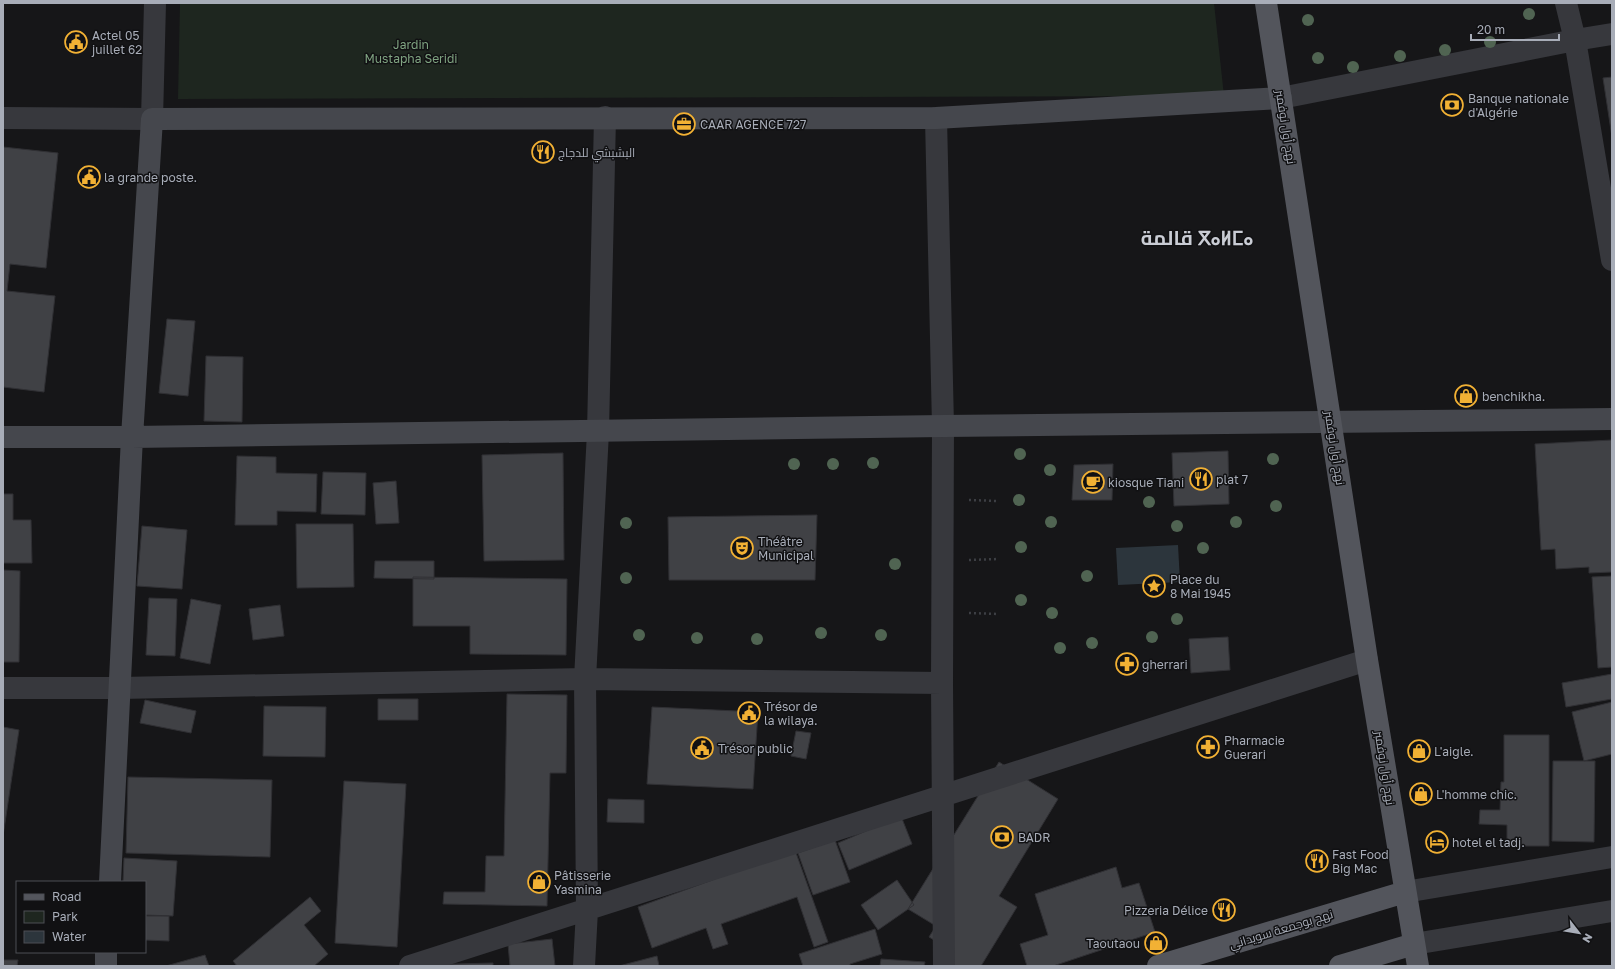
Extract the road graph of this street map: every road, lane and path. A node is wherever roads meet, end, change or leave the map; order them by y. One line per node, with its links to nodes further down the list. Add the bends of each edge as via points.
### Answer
1 (155, 3): 8 (street)
2 (1266, 3): 6 (main road, نهج أول نوفمبر)
3 (1566, 3): 5 (street)
4 (1612, 34): 5 (street)
5 (1575, 40): 6 (street); 11 (street)
6 (1281, 98): 10 (main road); 13 (main road, نهج أول نوفمبر)
7 (3, 118): 8 (street)
8 (152, 118): 9 (main road); 17 (main road)
9 (605, 118): 10 (main road); 15 (street)
10 (936, 118): 14 (street)
11 (1612, 260)
12 (1612, 419): 13 (main road)
13 (1331, 422): 14 (main road); 18 (main road, نهج أول نوفمبر)
14 (944, 426): 15 (main road); 20 (street)
15 (598, 432): 17 (main road); 19 (street)
16 (3, 437): 17 (main road)
17 (132, 437): 22 (main road)
18 (1368, 660): 23 (street); 26 (main road, نهج أول نوفمبر)
19 (585, 679): 20 (street); 22 (street); 27 (street)
20 (942, 683): 23 (street)
21 (3, 688): 22 (street)
22 (120, 688): 25 (main road)
23 (944, 796): 27 (street); 34 (street)
24 (1612, 857): 26 (street)
25 (110, 881)
26 (1405, 892): 29 (main road, نهج أول نوفمبر); 35 (main road, نهج بوجمعة سويداني)
27 (587, 910): 32 (street); 33 (street)
28 (1612, 911): 29 (street)
29 (1414, 944): 36 (main road); 37 (main road, نهج أول نوفمبر)
30 (106, 953): 31 (main road)
31 (106, 966)
32 (410, 966)
33 (584, 966)
34 (944, 966)
35 (1158, 966)
36 (1340, 966)
37 (1418, 966)

